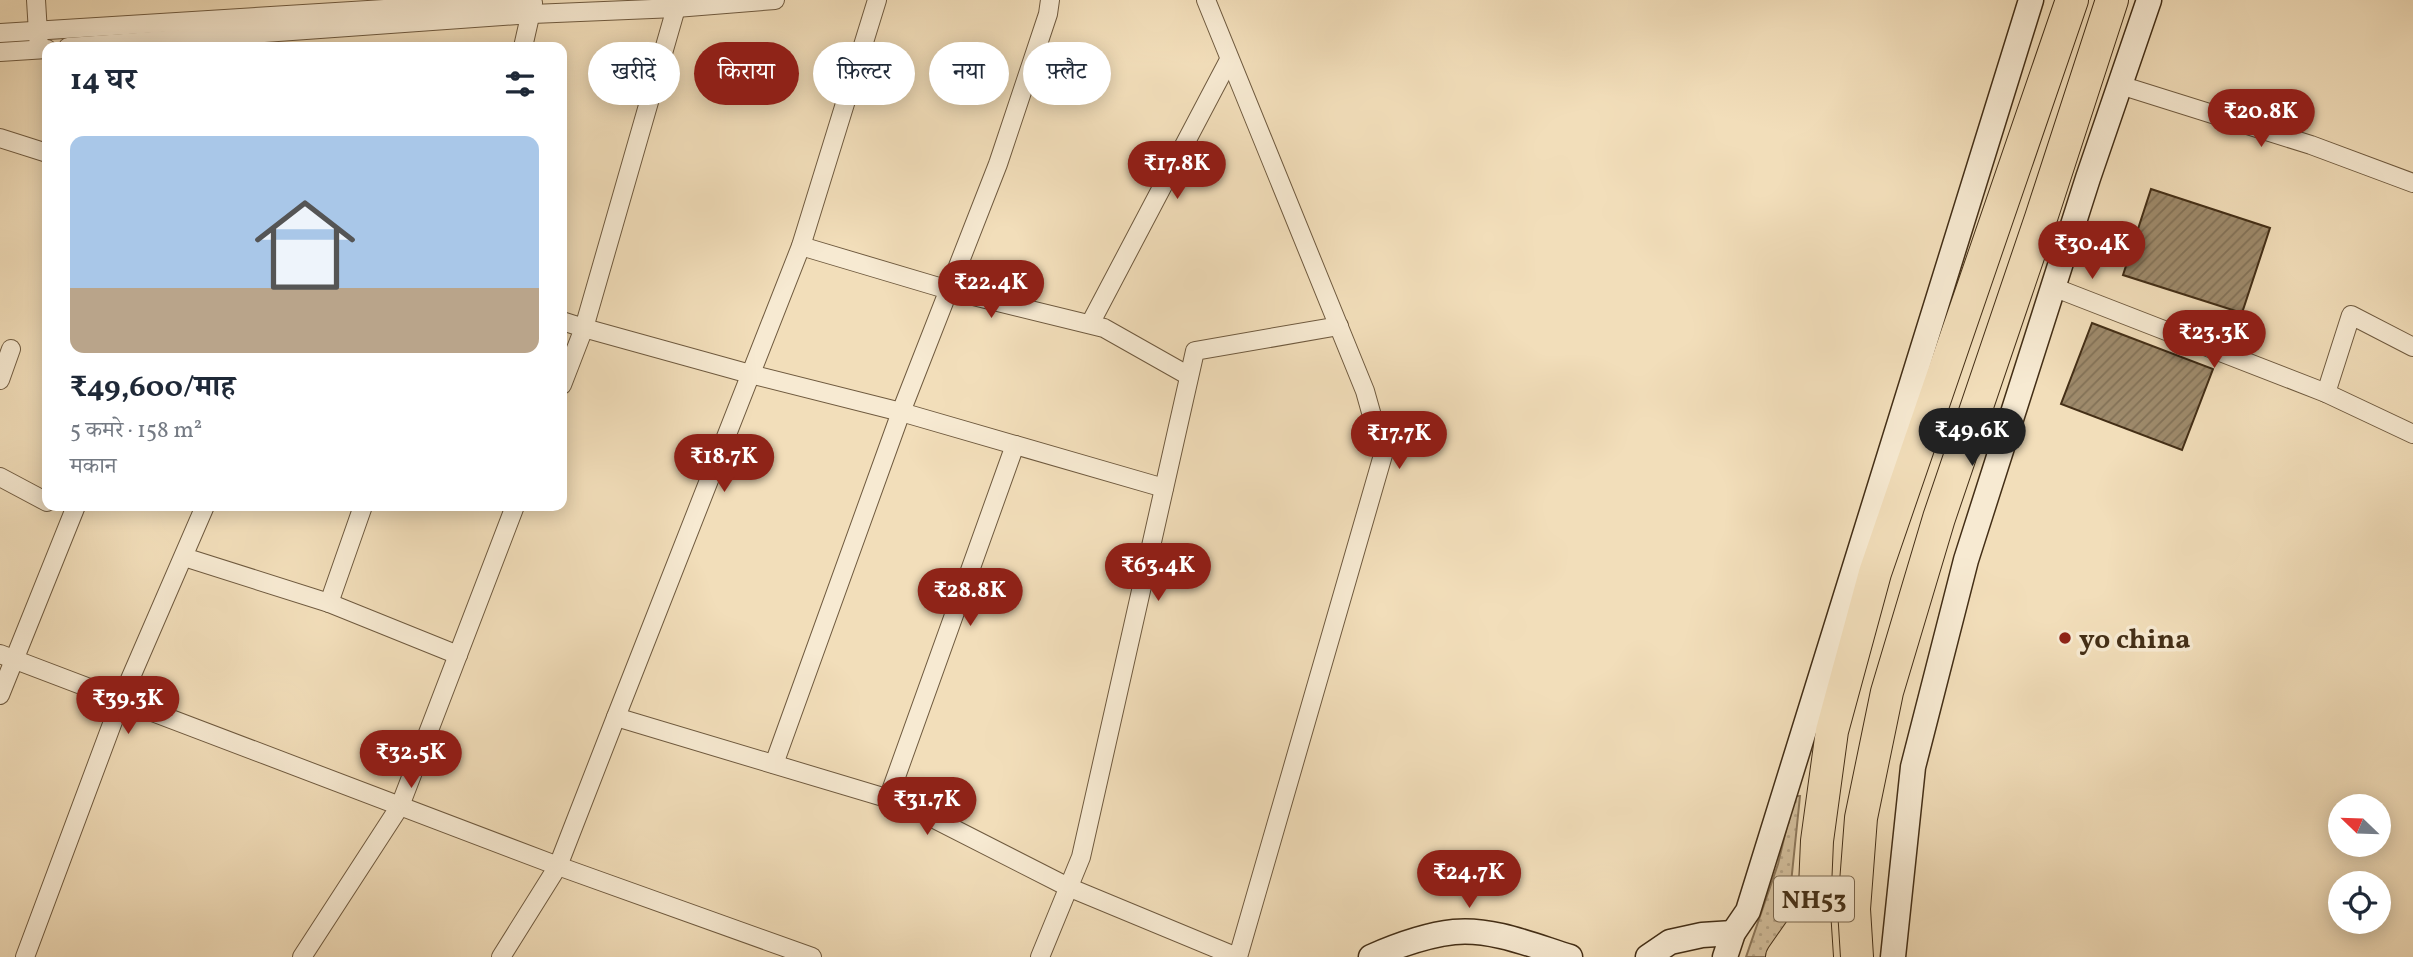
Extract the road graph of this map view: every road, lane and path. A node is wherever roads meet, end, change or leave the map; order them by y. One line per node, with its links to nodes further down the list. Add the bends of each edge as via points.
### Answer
1 (36, 0): 14 (street)
2 (775, 0): 10 (street)
3 (877, 0): 26 (street)
4 (1050, 0): 28 (street, via 998,164)
5 (1206, 0): 21 (street)
6 (2031, 0): 63 (street, via 1748,911)
7 (2073, 0): 62 (highway, NH53, via 1875,573 1832,731 1821,801)
8 (2112, 0): 76 (highway, NH53, via 1939,518 1887,692 1860,818 1854,909)
9 (2149, 0): 22 (street)
10 (675, 4): 11 (street); 32 (street)
11 (531, 5): 12 (street); 17 (street)
12 (333, 13): 13 (street); 16 (street)
13 (240, 18): 14 (street); 16 (street)
14 (37, 30): 15 (street); 18 (street)
15 (0, 33)
16 (237, 42)
17 (524, 42)
18 (42, 46)
19 (42, 49): 20 (street)
20 (0, 52)
21 (1229, 60): 30 (street); 31 (street)
22 (2120, 85): 25 (street, via 2311,145); 27 (street)
23 (0, 138): 24 (street)
24 (42, 151)
25 (2413, 183)
26 (801, 246): 28 (street); 36 (street)
27 (2053, 286): 39 (street); 77 (street, via 1966,560 1913,767)
28 (949, 290): 30 (street); 40 (street)
29 (567, 323): 32 (street)
30 (1090, 324): 37 (street)
31 (1339, 326): 37 (street, via 1195,351); 69 (street, via 1365,391 1383,455)
32 (584, 328): 35 (street); 36 (street)
33 (2413, 347): 39 (street, via 2351,314)
34 (11, 349): 38 (street)
35 (567, 372)
36 (750, 374): 40 (street); 56 (street)
37 (1189, 376): 44 (street)
38 (0, 380)
39 (2326, 393): 41 (street)
40 (901, 412): 42 (street); 57 (street)
41 (2413, 434)
42 (1015, 445): 44 (street); 58 (street)
43 (0, 477): 45 (street)
44 (1164, 488): 61 (street, via 1081,857)
45 (42, 499)
46 (74, 511): 53 (street)
47 (203, 511): 50 (street)
48 (361, 511): 51 (street)
49 (513, 511): 52 (street)
50 (184, 557): 51 (street); 55 (street)
51 (329, 603): 52 (street)
52 (458, 655): 59 (street)
53 (6, 657): 54 (street); 55 (street)
54 (0, 695)
55 (121, 700): 59 (street); 64 (street)
56 (616, 717): 57 (street); 60 (street)
57 (774, 764): 58 (street)
58 (888, 799): 61 (street)
59 (400, 806): 60 (street); 65 (street)
60 (558, 866): 66 (street); 67 (street)
61 (1068, 887): 68 (street); 69 (street)
62 (1814, 911): 74 (highway); 75 (highway, NH53)
63 (1733, 933): 72 (street, via 1670,942); 73 (street)
64 (25, 957)
65 (302, 957)
66 (501, 957)
67 (812, 957)
68 (1040, 957)
69 (1238, 957)
70 (1371, 957): 71 (street, via 1455,932 1488,933)
71 (1570, 957)
72 (1648, 957)
73 (1725, 957)
74 (1782, 957)
75 (1817, 957)
76 (1857, 957)
77 (1894, 957)

